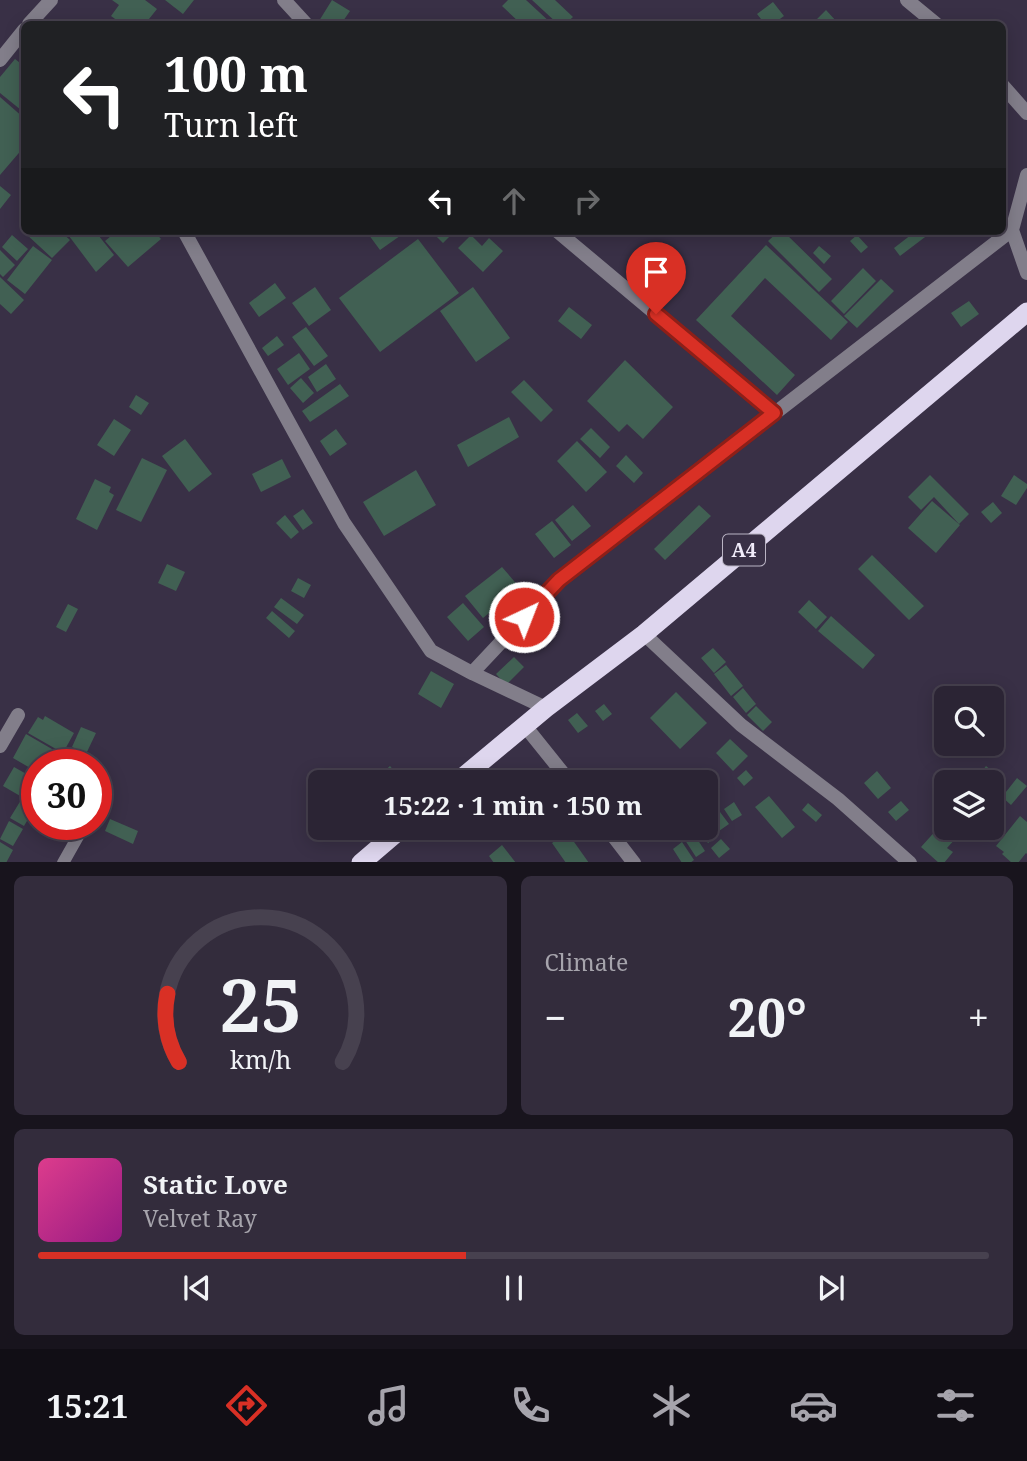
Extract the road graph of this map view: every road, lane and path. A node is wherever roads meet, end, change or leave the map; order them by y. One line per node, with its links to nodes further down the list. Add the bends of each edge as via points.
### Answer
1 (51, 0): 4 (street)
2 (284, 0): 5 (street)
3 (907, 0): 6 (street)
4 (34, 21)
5 (303, 21)
6 (932, 21)
7 (21, 36): 8 (street)
8 (0, 60)
9 (1006, 89): 10 (street)
10 (1027, 113)
11 (1027, 175): 12 (street)
12 (1012, 230): 16 (street); 17 (street)
13 (186, 235): 21 (street, via 344,523 431,651)
14 (562, 235): 19 (street)
15 (1005, 235): 19 (street)
16 (1006, 235)
17 (1027, 272)
18 (1027, 312): 20 (highway, A4)
19 (774, 413): 21 (street, via 559,580)
20 (644, 634): 22 (highway, A4); 34 (street, via 741,724 838,799)
21 (472, 673): 22 (street)
22 (546, 708): 24 (highway, A4)
23 (19, 715): 25 (street)
24 (525, 726): 26 (highway, A4); 27 (street)
25 (0, 746)
26 (472, 770)
27 (560, 770)
28 (76, 840): 32 (lane)
29 (390, 840): 31 (highway)
30 (616, 840): 33 (street)
31 (369, 860)
32 (64, 862)
33 (633, 862)
34 (909, 862)

